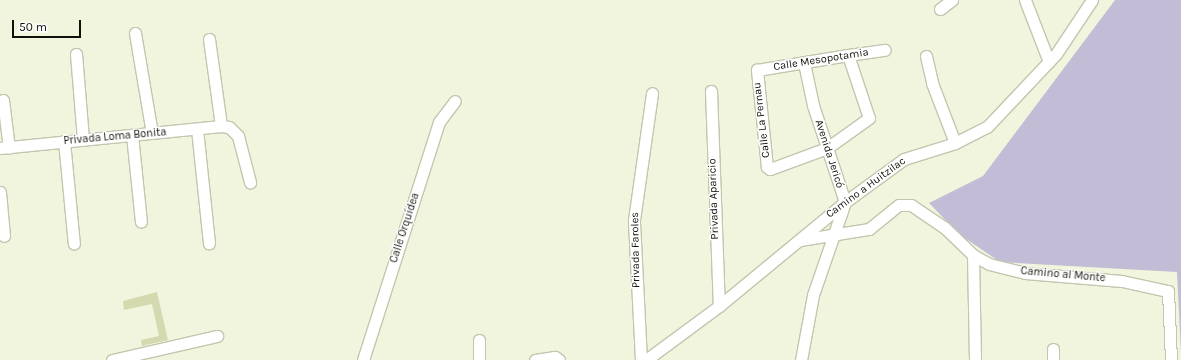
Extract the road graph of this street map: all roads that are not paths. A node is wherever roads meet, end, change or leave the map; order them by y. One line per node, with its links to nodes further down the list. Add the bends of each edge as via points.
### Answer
1 (952, 0): 4 (street)
2 (1025, 0): 11 (street)
3 (1092, 0): 11 (street, Camino a Huitzilac)
4 (940, 8)
5 (135, 33): 20 (street)
6 (209, 39): 18 (street)
7 (885, 50): 9 (street, Calle Mesopotamia)
8 (76, 54): 22 (street)
9 (848, 55): 12 (street, Calle Mesopotamia); 26 (street, via 854,80 870,115 867,120)
10 (926, 56): 24 (street, via 942,113)
11 (1049, 62): 24 (street, Camino a Huitzilac, via 1004,107 993,123)
12 (804, 63): 13 (street, Calle Mesopotamia); 26 (street, Avenida Jericó)
13 (757, 70): 26 (street, Calle La Pernau, via 767,167 770,170)
14 (711, 91): 37 (street, Privada Aparicio)
15 (652, 93): 46 (street, Privada Faroles, via 634,220)
16 (3, 100): 25 (street)
17 (455, 100): 42 (street, Calle Orquídea, via 439,122)
18 (225, 126): 19 (street, Privada Loma Bonita); 27 (street, via 238,136)
19 (197, 129): 20 (street, Privada Loma Bonita); 35 (street)
20 (152, 133): 21 (street, Privada Loma Bonita)
21 (132, 136): 22 (street, Privada Loma Bonita); 30 (street)
22 (83, 140): 23 (street, Privada Loma Bonita)
23 (64, 141): 25 (street, Privada Loma Bonita); 34 (street)
24 (955, 143): 29 (street, Camino a Huitzilac, via 904,159)
25 (5, 148)
26 (827, 148): 29 (street, Avenida Jericó)
27 (250, 182)
28 (0, 192): 31 (street)
29 (845, 202): 32 (street, Avenida Jericó); 33 (street, Camino a Huitzilac)
30 (141, 222)
31 (4, 236)
32 (834, 236): 33 (street, Camino al Monte); 36 (street, Camino al Monte, via 865,230 899,205 911,205 944,227); 48 (street, Avenida Jericó, via 813,295)
33 (800, 240): 37 (street, Camino a Huitzilac)
34 (74, 244)
35 (209, 244)
36 (973, 255): 49 (street); 51 (street, Camino al Monte, via 989,264 1025,273 1122,281 1168,291)
37 (719, 306): 47 (street, Camino a Huitzilac)
38 (217, 336): 41 (street)
39 (479, 340): 43 (street)
40 (1053, 349): 50 (street)
41 (112, 360)
42 (363, 360)
43 (479, 360)
44 (535, 360): 45 (street)
45 (559, 360)
46 (641, 360)
47 (646, 360)
48 (801, 360)
49 (975, 360)
50 (1053, 360)
51 (1171, 360)

